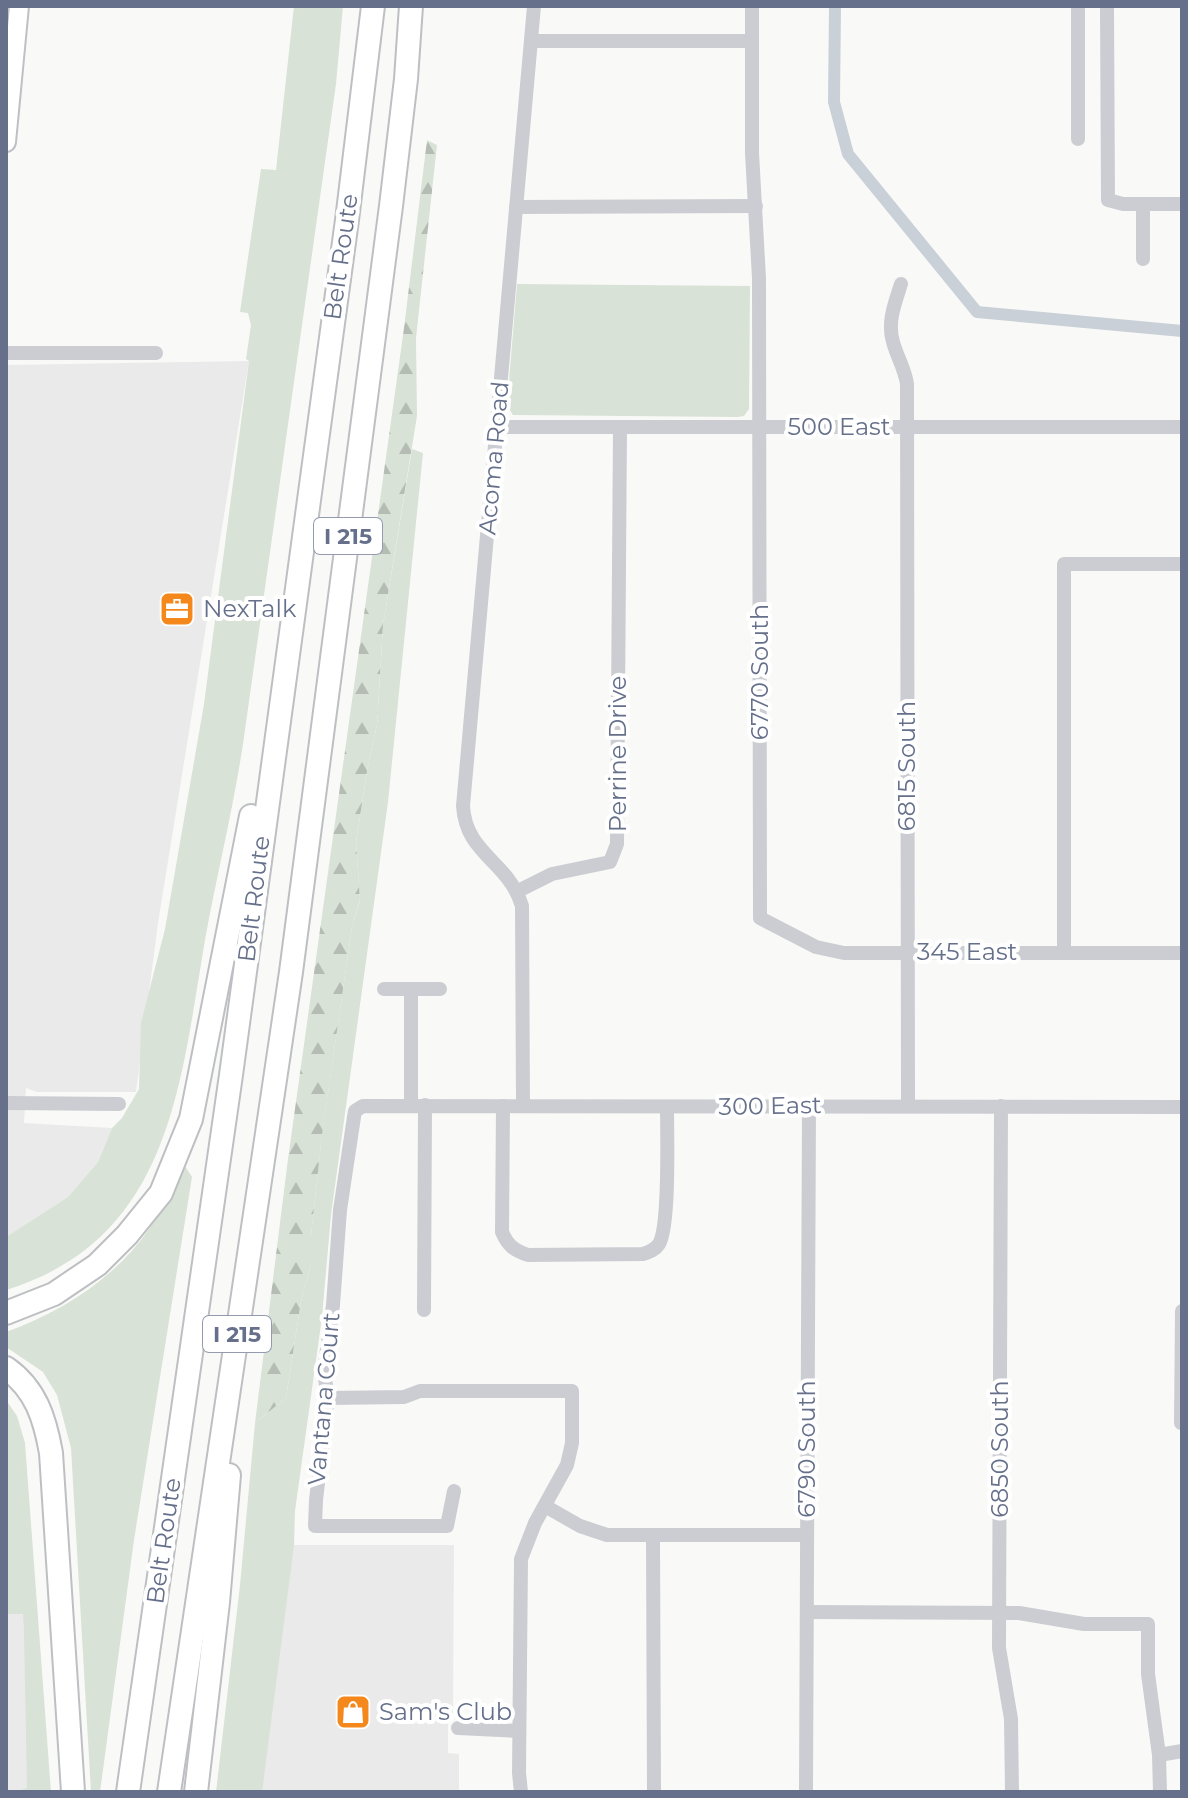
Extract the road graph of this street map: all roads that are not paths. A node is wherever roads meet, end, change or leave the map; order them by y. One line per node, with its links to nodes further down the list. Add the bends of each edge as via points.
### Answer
1 (19, 6): 11 (main road)
2 (373, 6): 26 (highway, Belt Route / I 215)
3 (411, 6): 46 (highway, Belt Route / I 215, via 385,253)
4 (534, 6): 8 (street, Acoma Road)
5 (752, 6): 9 (street, 6770 South)
6 (1078, 6): 10 (street)
7 (1107, 6): 12 (street, via 1108,200)
8 (531, 41): 9 (street); 15 (street, Acoma Road)
9 (752, 41): 14 (street, 6770 South)
10 (1078, 139)
11 (6, 142)
12 (1143, 204): 13 (street); 16 (street)
13 (1182, 204)
14 (756, 206): 15 (street); 22 (street, 6770 South)
15 (516, 207): 20 (street, Acoma Road)
16 (1143, 259)
17 (901, 284): 24 (street, 6815 South, via 891,332 906,375)
18 (6, 353): 19 (street)
19 (156, 353)
20 (496, 427): 21 (street, 500 East); 27 (street, Acoma Road, via 463,806 472,841)
21 (620, 427): 22 (street, 500 East); 27 (street, Perrine Drive, via 617,844 610,862 552,874)
22 (760, 427): 24 (street, 500 East); 28 (street, 6770 South)
23 (1182, 427): 24 (street, 500 East)
24 (907, 428): 29 (street, 6815 South)
25 (1182, 564): 30 (street, via 1064,564)
26 (291, 615): 49 (highway, via 191,1119 179,1149 161,1193 97,1265 54,1294); 64 (highway, Belt Route / I 215)
27 (518, 891): 41 (street, via 524,925)
28 (760, 918): 29 (street, 345 East, via 828,951)
29 (908, 952): 30 (street, 345 East); 39 (street, 6815 South)
30 (1064, 953): 31 (street, 345 East)
31 (1182, 953)
32 (384, 989): 33 (street)
33 (411, 989): 34 (street); 37 (street)
34 (440, 989)
35 (6, 1103): 36 (street)
36 (119, 1104)
37 (418, 1105): 40 (street, 300 East); 45 (street, 300 East); 47 (street)
38 (809, 1105): 39 (street, 300 East); 43 (street, 300 East); 55 (street, 6790 South)
39 (908, 1105): 42 (street, 300 East)
40 (503, 1106): 41 (street, 300 East); 43 (street, via 502,1232 507,1244 528,1255 643,1254 654,1249 661,1238 666,1198)
41 (523, 1106): 43 (street, 300 East)
42 (1001, 1106): 44 (street, 300 East); 58 (street, 6850 South)
43 (667, 1107)
44 (1182, 1107)
45 (358, 1108): 51 (street, Vantana Court, via 340,1210 324,1372)
46 (245, 1284): 65 (highway, Belt Route / I 215); 66 (highway)
47 (424, 1310)
48 (1182, 1311): 52 (street)
49 (6, 1313)
50 (6, 1368): 63 (highway, via 34,1396 51,1453)
51 (328, 1398): 53 (street, Vantana Court, via 315,1526 447,1526); 54 (street, via 404,1397 417,1391 572,1391 570,1454)
52 (1181, 1423)
53 (454, 1491)
54 (545, 1506): 56 (street, via 592,1531); 60 (street, via 525,1542 520,1567)
55 (807, 1535): 56 (street); 57 (street, 6790 South)
56 (653, 1536): 68 (street)
57 (807, 1612): 58 (street); 69 (street, 6790 South)
58 (999, 1613): 62 (street, via 1084,1624 1148,1624 1148,1674); 70 (street, 6850 South, via 1011,1719)
59 (458, 1728): 60 (street)
60 (519, 1731): 67 (street)
61 (1182, 1751): 62 (street)
62 (1159, 1755): 71 (street)
63 (73, 1792)
64 (128, 1792)
65 (169, 1792)
66 (196, 1792)
67 (521, 1792)
68 (654, 1792)
69 (806, 1792)
70 (1012, 1792)
71 (1160, 1792)

